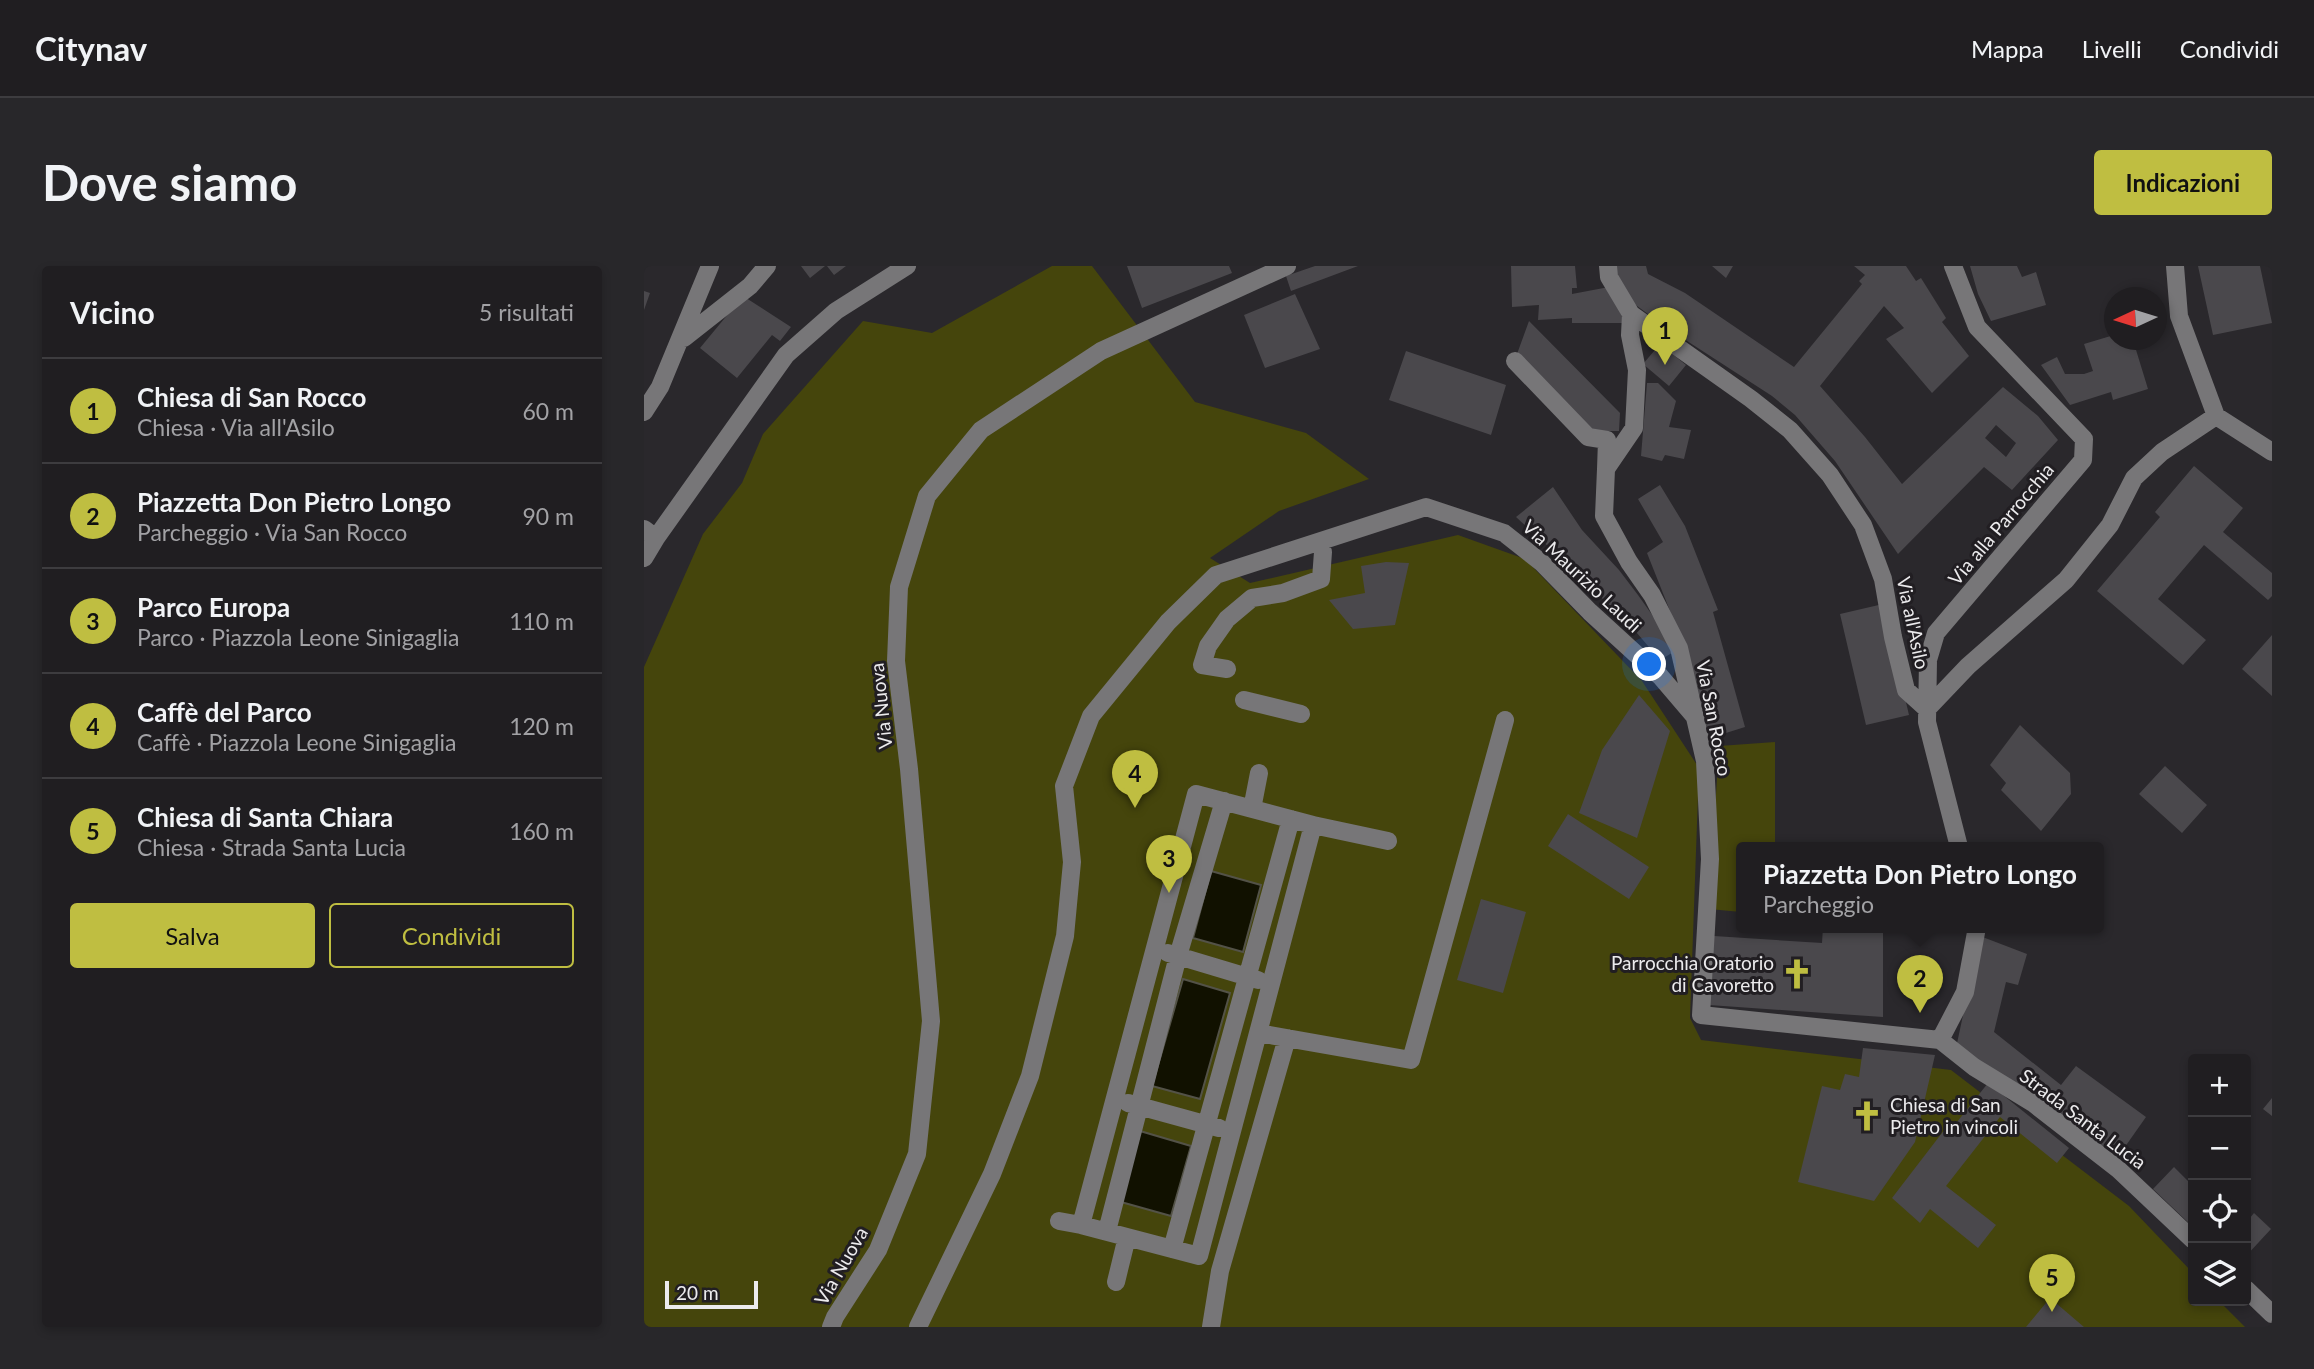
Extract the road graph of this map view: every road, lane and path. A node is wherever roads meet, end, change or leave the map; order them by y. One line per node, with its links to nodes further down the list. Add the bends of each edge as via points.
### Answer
1 (710, 266): 9 (street)
2 (767, 266): 9 (street, via 750,286)
3 (907, 266): 15 (street, via 836,311 786,355)
4 (1287, 266): 54 (street, Via Nuova, via 1101,351 981,430 927,496 899,587 896,661 931,1021 917,1154 878,1250)
5 (1608, 266): 8 (street, via 1609,277)
6 (1953, 266): 20 (street, Via alla Parrocchia, via 1977,327 2084,439 2083,460 1936,633 1928,660)
7 (2175, 266): 12 (street, via 2179,316)
8 (1632, 314): 14 (street, via 1630,335 1637,370 1634,428); 20 (street, Via all'Asilo, via 1790,430 1830,475 1863,525 1883,579 1906,690)
9 (681, 340): 11 (street)
10 (1515, 361): 14 (street, Via San Rocco, via 1588,437 1607,440)
11 (644, 412)
12 (2216, 416): 13 (street); 20 (street, Via all'Asilo, via 2162,452 2134,478 2110,525 2066,580 1968,666)
13 (2272, 452)
14 (1606, 469): 22 (street, Via San Rocco, via 1604,516 1679,648)
15 (650, 534): 17 (street)
16 (1323, 552): 18 (street, via 1321,579 1283,593 1252,597 1227,619 1208,646 1202,665)
17 (644, 558)
18 (1227, 669)
19 (1244, 701): 21 (street, via 1273,699)
20 (1927, 709): 30 (street, Via alla Parrocchia)
21 (1301, 714)
22 (1695, 717): 38 (street, Via San Rocco, via 1705,761 1710,859 1701,1015); 55 (street, Via Maurizio Laudi, via 1660,676 1542,563 1504,533 1426,507 1216,575 1168,622 1091,716 1064,786 1072,862 1065,936 1030,1076 992,1174)
23 (1505, 720): 37 (street, via 1411,1060)
24 (1259, 772): 26 (street)
25 (1224, 801): 26 (street); 32 (street, via 1195,794); 33 (street)
26 (1252, 809): 27 (street)
27 (1291, 819): 28 (street); 34 (street)
28 (1313, 825): 29 (street); 35 (street)
29 (1388, 841)
30 (1958, 842)
31 (1976, 933): 38 (street, via 1965,992)
32 (1154, 949): 33 (street); 39 (street)
33 (1178, 956): 34 (street); 40 (street)
34 (1248, 977): 35 (street); 41 (street)
35 (1271, 984): 36 (street)
36 (1258, 1033): 37 (street); 42 (street)
37 (1287, 1038): 50 (street)
38 (1940, 1040): 46 (street, Strada Santa Lucia, via 2033,1103 2119,1170)
39 (1114, 1100): 40 (street); 44 (street)
40 (1138, 1106): 41 (street); 45 (street)
41 (1208, 1125): 42 (street); 48 (street)
42 (1232, 1132): 49 (street)
43 (1059, 1222): 44 (street)
44 (1081, 1225): 45 (street)
45 (1107, 1231): 47 (street)
46 (2188, 1235)
47 (1127, 1237): 48 (street); 51 (street)
48 (1172, 1249): 49 (street)
49 (1199, 1256): 50 (street)
50 (1224, 1261): 56 (street)
51 (1116, 1282)
52 (2251, 1294): 53 (street)
53 (2272, 1314)
54 (831, 1327)
55 (918, 1327)
56 (1211, 1327)

